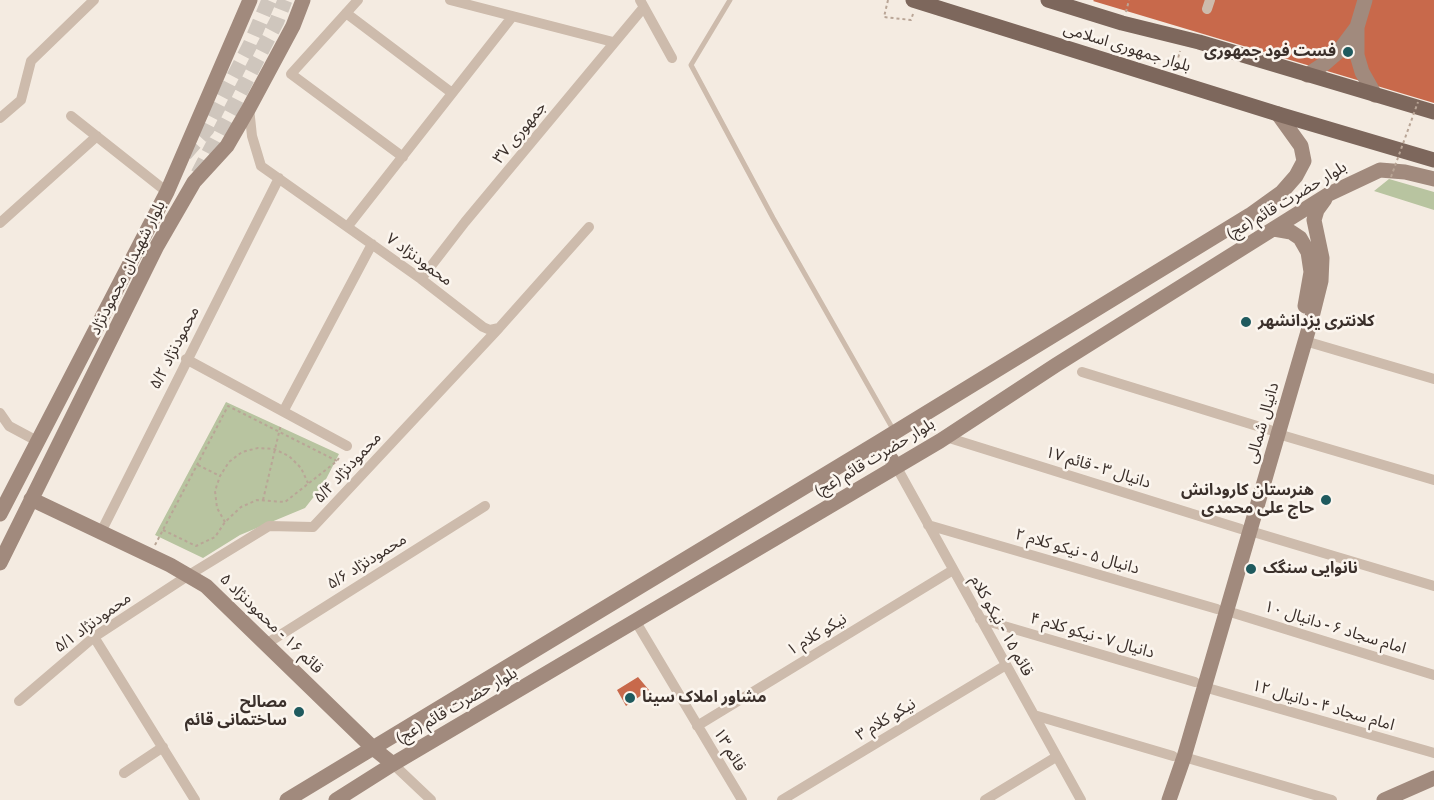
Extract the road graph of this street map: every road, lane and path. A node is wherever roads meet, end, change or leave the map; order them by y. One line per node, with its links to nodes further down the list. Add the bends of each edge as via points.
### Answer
1 (94, 0): 28 (street, via 31,60 21,100)
2 (250, 0): 35 (main road, بلوار شهیدان محمودنژاد)
3 (303, 0): 24 (main road, بلوار شهیدان محمودنژاد)
4 (358, 0): 12 (street)
5 (450, 0): 13 (street)
6 (730, 0): 53 (lane, via 692,65)
7 (888, 0): 14 (path, via 884,17)
8 (913, 0): 20 (main road, بلوار جمهوری اسلامی)
9 (1048, 0): 16 (main road, بلوار جمهوری اسلامی)
10 (1365, 0): 15 (main road)
11 (642, 4): 17 (street, جمهوری ۳۷); 18 (street, جمهوری ۳۷)
12 (346, 13): 21 (street); 30 (street, via 291,74)
13 (512, 17): 17 (street); 21 (street)
14 (911, 20)
15 (1357, 27): 19 (main road, via 1339,51); 22 (main road, via 1356,55)
16 (1184, 38): 19 (main road, بلوار جمهوری اسلامی); 20 (path)
17 (613, 42): 42 (street, جمهوری ۳۷)
18 (672, 58)
19 (1307, 75): 22 (main road, بلوار جمهوری اسلامی)
20 (1171, 80): 26 (main road, بلوار جمهوری اسلامی)
21 (452, 93): 30 (street)
22 (1375, 95): 25 (main road, بلوار جمهوری اسلامی)
23 (1418, 102): 32 (path, bridge)
24 (249, 108): 33 (street, محمودنژاد ۷, via 261,165); 65 (main road, بلوار شهیدان محمودنژاد, via 227,146 194,182 157,246)
25 (1434, 112)
26 (1278, 114): 31 (main road, بلوار جمهوری اسلامی); 53 (main road, بلوار حضرت قائم (عج), via 1301,146 1304,161 1282,192)
27 (71, 116): 29 (street)
28 (0, 118)
29 (97, 136): 35 (street); 37 (street)
30 (403, 157): 38 (street)
31 (1434, 160)
32 (1391, 177)
33 (279, 178): 38 (street, محمودنژاد ۷); 46 (street, محمودنژاد ۵/۲)
34 (1434, 179): 36 (main road, بلوار حضرت قائم (عج), via 1405,171 1380,170)
35 (166, 192): 55 (main road, بلوار شهیدان محمودنژاد)
36 (1329, 194): 40 (main road, بلوار حضرت قائم (عج)); 43 (main road, دانیال شمالی, via 1314,220 1322,258 1321,281)
37 (0, 223)
38 (348, 226): 41 (street, محمودنژاد ۷)
39 (589, 227): 44 (street)
40 (1274, 229): 43 (main road, دانیال شمالی, via 1300,238 1308,252); 54 (main road, بلوار حضرت قائم (عج))
41 (372, 244): 42 (street, محمودنژاد ۷); 49 (street)
42 (421, 279): 44 (street, محمودنژاد ۷, via 483,327)
43 (1312, 293): 45 (main road, دانیال شمالی); 52 (main road, دانیال شمالی)
44 (498, 328): 77 (street, محمودنژاد ۵/۴, via 313,527 269,526)
45 (1305, 341): 48 (street); 52 (main road, دانیال شمالی)
46 (186, 359): 49 (street); 73 (street, محمودنژاد ۵/۲)
47 (1082, 372): 52 (street)
48 (1434, 380)
49 (284, 410): 51 (path); 57 (street)
50 (0, 413): 55 (street, via 9,426)
51 (279, 431): 58 (path); 59 (path); 60 (path, via 228,406)
52 (1274, 432): 63 (street); 72 (main road, دانیال شمالی)
53 (895, 433): 56 (main road, بلوار حضرت قائم (عج))
54 (946, 437): 61 (main road, بلوار حضرت قائم (عج)); 72 (street, دانیال ۳ - قائم ۱۷)
55 (37, 441): 68 (main road, بلوار شهیدان محمودنژاد)
56 (879, 442): 61 (main road); 91 (main road, بلوار حضرت قائم (عج))
57 (347, 446): 59 (path)
58 (274, 449): 62 (path, via 242,452); 64 (path, via 301,468); 66 (path)
59 (337, 460): 64 (path)
60 (197, 465): 62 (path); 71 (path)
61 (896, 466): 70 (street, قائم ۱۵ - نیکو کلام); 81 (main road, بلوار حضرت قائم (عج))
62 (220, 476): 69 (path, via 215,491 217,508)
63 (1434, 480)
64 (308, 483): 66 (path, via 285,502)
65 (31, 499): 73 (main road, قائم ۱۶ - محمودنژاد ۵); 75 (main road, بلوار شهیدان محمودنژاد)
66 (263, 500): 69 (path, via 241,507)
67 (485, 506): 83 (street, محمودنژاد ۵/۶)
68 (0, 514)
69 (225, 522): 71 (path, via 215,537 196,546)
70 (928, 525): 76 (street, قائم ۱۵ - نیکو کلام); 79 (street, دانیال ۵ - نیکو کلام ۲)
71 (163, 530): 74 (path)
72 (1245, 530): 78 (street, دانیال ۳ - قائم ۱۷); 79 (main road, دانیال شمالی)
73 (100, 532): 74 (main road, قائم ۱۶ - محمودنژاد ۵)
74 (150, 555): 77 (main road, قائم ۱۶ - محمودنژاد ۵)
75 (0, 562)
76 (953, 570): 80 (street, قائم ۱۵ - نیکو کلام); 89 (street, نیکو کلام ۱)
77 (189, 575): 82 (street, محمودنژاد ۵/۱); 83 (main road, قائم ۱۶ - محمودنژاد ۵, via 206,586)
78 (1434, 586)
79 (1222, 610): 85 (street, امام سجاد ۶ - دانیال ۱۰); 86 (main road, دانیال شمالی)
80 (980, 619): 84 (street, قائم ۱۵ - نیکو کلام); 86 (street, دانیال ۷ - نیکو کلام ۴)
81 (636, 622): 89 (street, قائم ۱۳); 95 (main road, بلوار حضرت قائم (عج))
82 (94, 637): 87 (street, محمودنژاد ۵/۱); 90 (street)
83 (266, 644): 91 (main road, قائم ۱۶ - محمودنژاد ۵)
84 (1006, 665): 88 (street, قائم ۱۵ - نیکو کلام); 103 (street, نیکو کلام ۳)
85 (1434, 675)
86 (1200, 684): 92 (street, امام سجاد ۴ - دانیال ۱۲); 94 (main road, دانیال شمالی)
87 (19, 701)
88 (1034, 715): 93 (street, قائم ۱۵ - نیکو کلام); 94 (street)
89 (697, 726): 102 (street, قائم ۱۳)
90 (163, 747): 96 (street); 98 (street)
91 (373, 748): 95 (main road, قائم ۱۶ - محمودنژاد ۵); 99 (main road, بلوار حضرت قائم (عج))
92 (1434, 753)
93 (1056, 757): 104 (street); 105 (street, قائم ۱۵ - نیکو کلام)
94 (1178, 757): 106 (main road, دانیال شمالی); 107 (main road, دانیال شمالی); 108 (street)
95 (393, 764): 100 (main road, بلوار حضرت قائم (عج)); 101 (street)
96 (124, 773)
97 (1434, 778): 109 (main road)
98 (195, 800)
99 (287, 800)
100 (336, 800)
101 (431, 800)
102 (742, 800)
103 (782, 800)
104 (985, 800)
105 (1081, 800)
106 (1158, 800)
107 (1169, 800)
108 (1332, 800)
109 (1384, 800)

